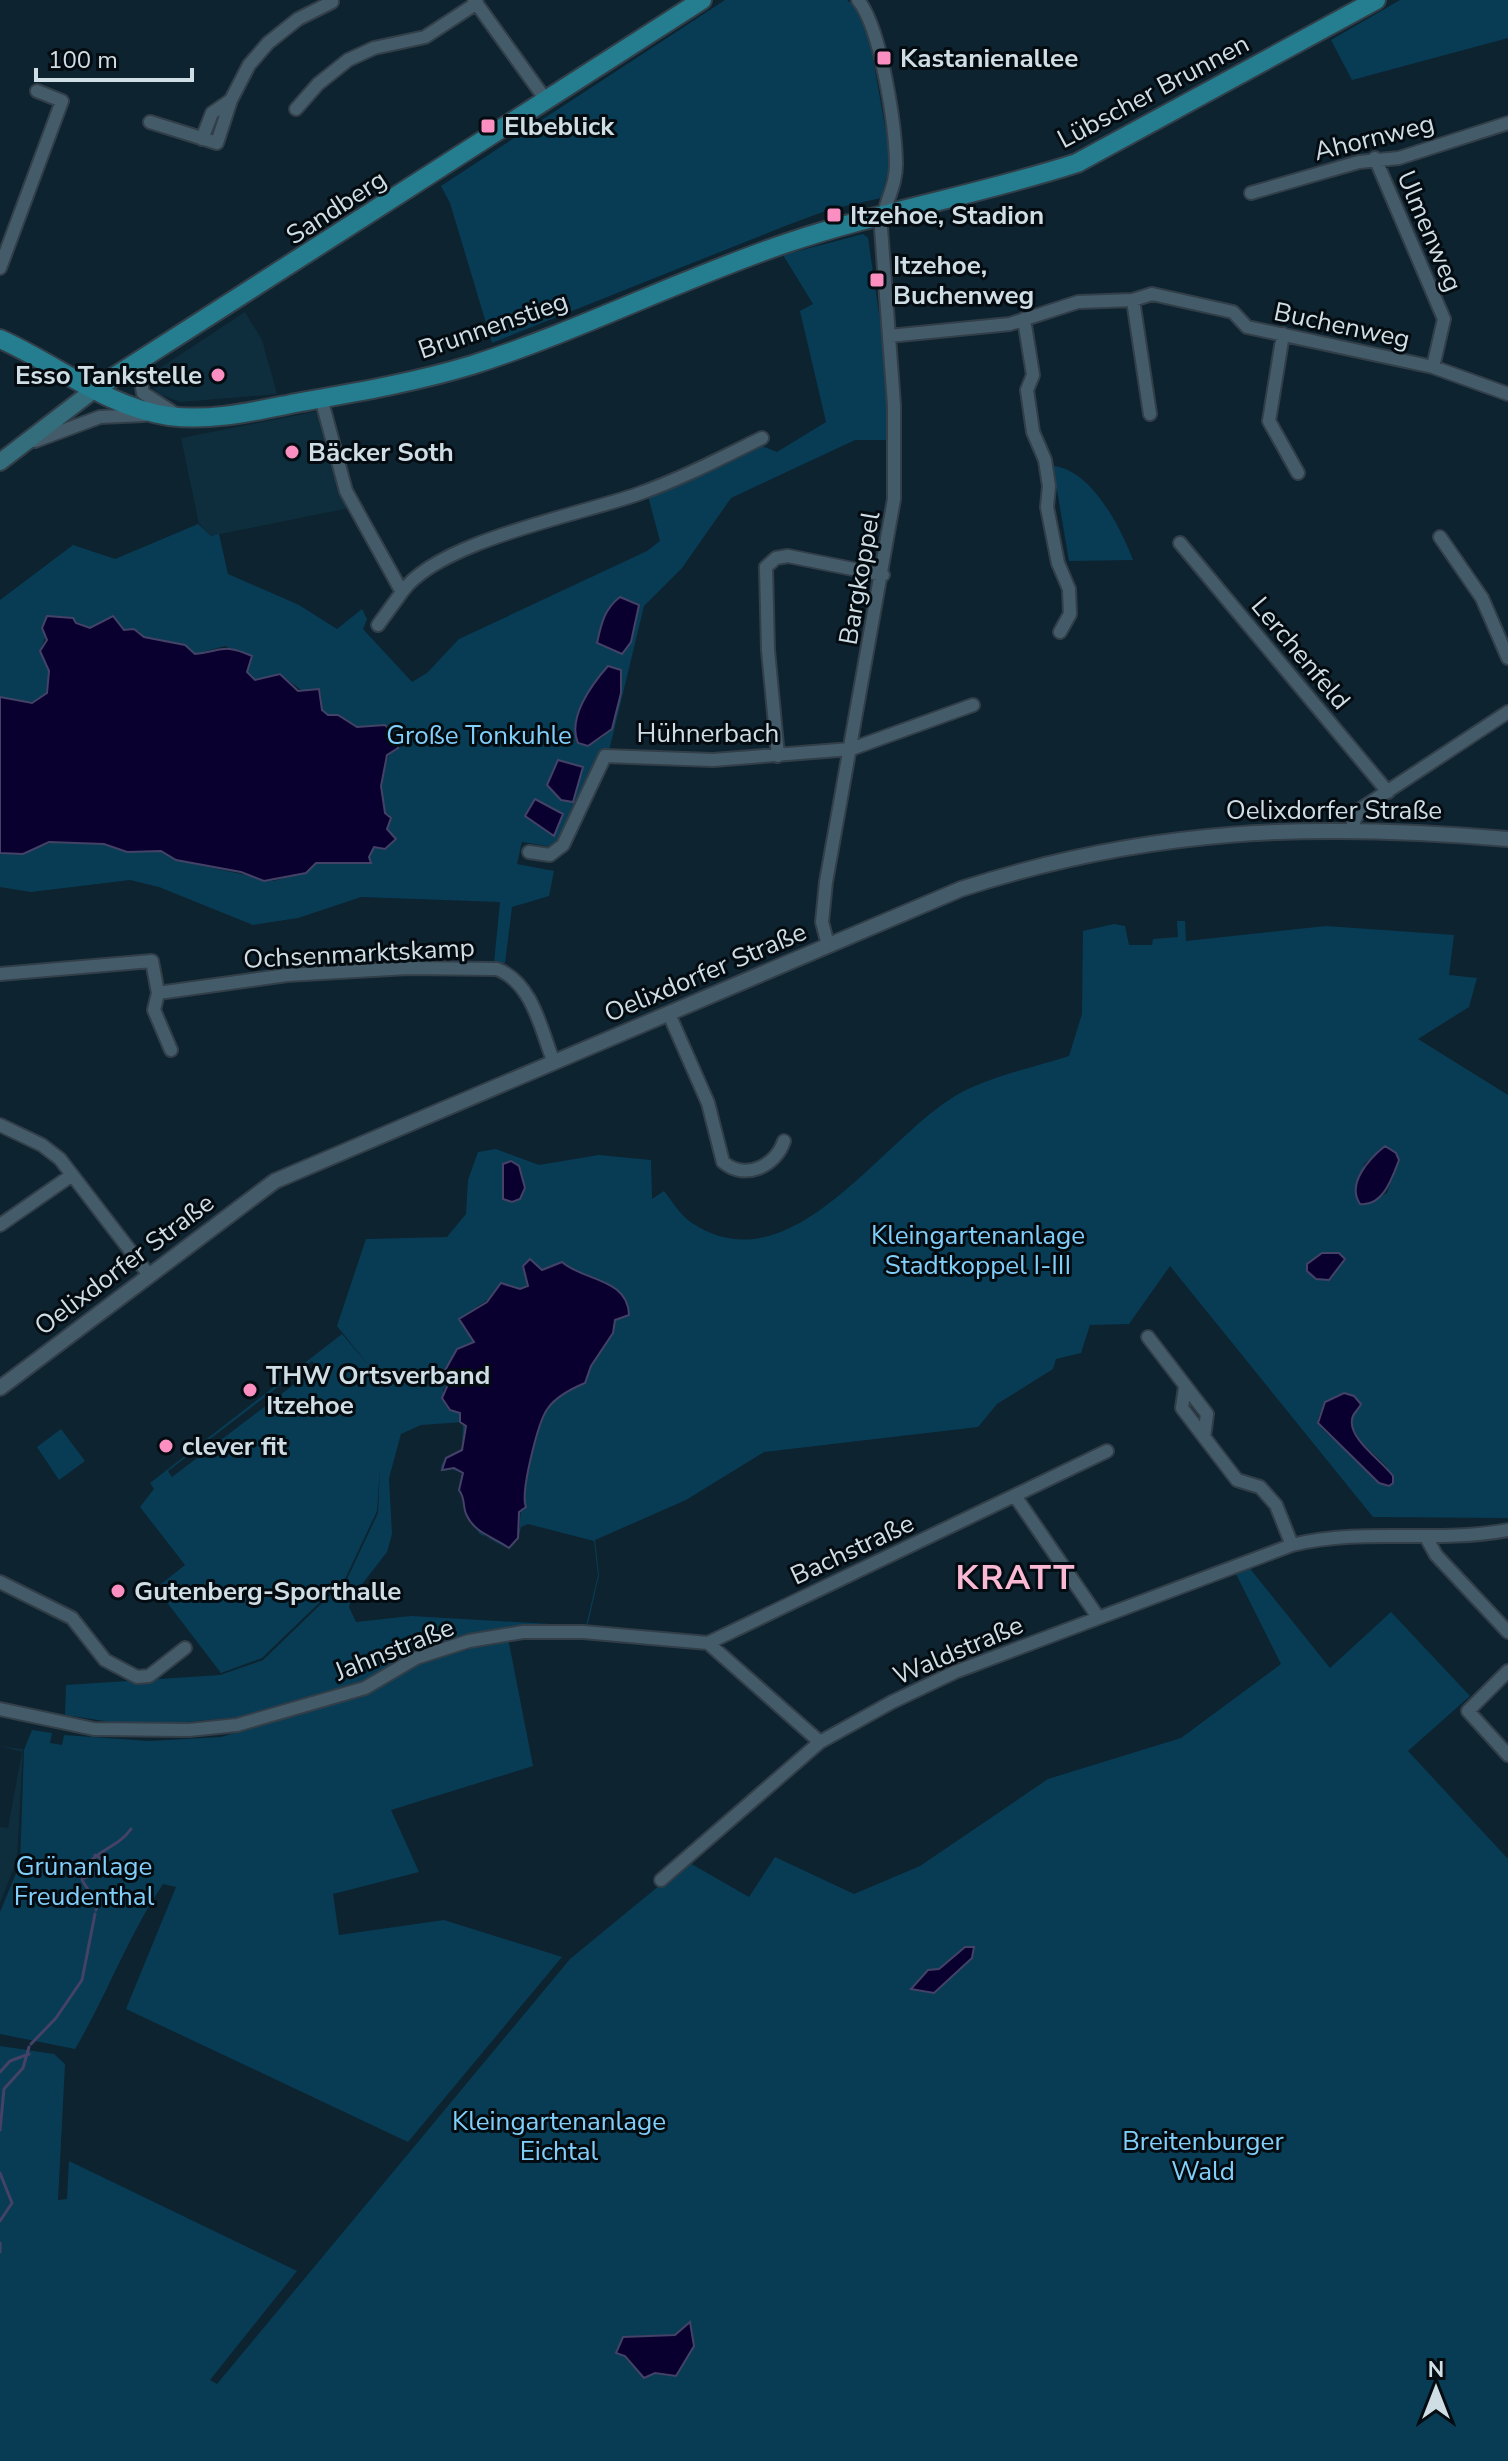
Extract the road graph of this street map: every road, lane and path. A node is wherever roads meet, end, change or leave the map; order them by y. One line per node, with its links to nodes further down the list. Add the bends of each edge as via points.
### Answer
1 (702, 0): 7 (main road, Sandberg)
2 (858, 0): 13 (street, Bargkoppel, via 877,43 896,161)
3 (1376, 0): 13 (main road, Lübscher Brunnen, via 1077,163)
4 (336, 1): 9 (street, via 292,23 268,43 231,100 212,113 202,139)
5 (476, 1): 7 (street); 8 (street, via 425,37 374,48 348,60)
6 (37, 91): 14 (street, via 62,101)
7 (546, 100): 20 (main road, Sandberg)
8 (296, 109)
9 (150, 122)
10 (1508, 123): 11 (street, Ahornweg, via 1399,158)
11 (1375, 158): 12 (street, Ahornweg); 21 (street, Ulmenweg, via 1444,319)
12 (1251, 193)
13 (889, 212): 18 (street, Bargkoppel, via 882,278); 24 (main road, Brunnenstieg, via 784,244 484,360)
14 (0, 268)
15 (1133, 300): 16 (street, Buchenweg, via 1078,302); 17 (street, Buchenweg, via 1152,294 1189,301 1233,312 1247,327); 25 (street)
16 (1024, 319): 18 (street, Buchenweg); 37 (street, via 1033,375 1027,390 1033,432 1045,460 1047,507 1069,589 1070,614)
17 (1283, 334): 21 (street, Buchenweg); 31 (street, via 1269,421)
18 (889, 336): 34 (street, Bargkoppel, via 896,463)
19 (2, 343): 22 (main road, Brunnenstieg)
20 (138, 364): 22 (main road, Sandberg); 27 (street, via 143,393)
21 (1433, 367): 23 (street, Buchenweg)
22 (95, 389): 26 (main road, Brunnenstieg); 29 (main road, Sandberg)
23 (1508, 394)
24 (321, 398): 27 (main road, Brunnenstieg, via 236,414); 35 (street, via 346,491)
25 (1150, 414)
26 (163, 415): 27 (main road, Brunnenstieg); 29 (street, via 100,417)
27 (184, 417)
28 (762, 438): 35 (street, via 653,488 462,552 410,581)
29 (14, 451): 30 (main road, Sandberg)
30 (0, 462)
31 (1298, 473)
32 (1440, 537): 38 (street, via 1482,598)
33 (1180, 543): 43 (street, Lerchenfeld)
34 (883, 575): 41 (street, Bargkoppel); 42 (street, via 788,556 766,567)
35 (402, 592): 36 (street)
36 (378, 625)
37 (1060, 632)
38 (1508, 658)
39 (973, 705): 41 (street, Hühnerbach)
40 (1508, 712): 43 (street)
41 (851, 749): 42 (street, Hühnerbach); 47 (street, Bargkoppel, via 824,897)
42 (778, 756): 46 (street, Hühnerbach, via 605,756 563,845 550,855)
43 (1388, 792): 44 (street, via 1359,810)
44 (1351, 829): 45 (street, Oelixdorfer Straße); 47 (street, Oelixdorfer Straße, via 1234,833 1075,855 961,889)
45 (1508, 839)
46 (529, 852)
47 (828, 945): 50 (street, Oelixdorfer Straße)
48 (0, 974): 49 (street, via 152,961)
49 (158, 993): 51 (street, via 154,1010); 52 (street, Ochsenmarktskamp, via 287,975 497,969 527,994)
50 (669, 1014): 52 (street, Oelixdorfer Straße); 54 (street, via 708,1103 723,1162 739,1171 754,1170 778,1157)
51 (171, 1050)
52 (554, 1063): 57 (street, Oelixdorfer Straße, via 275,1181)
53 (0, 1125): 55 (street, via 47,1148)
54 (784, 1141)
55 (72, 1175): 56 (street); 57 (street)
56 (0, 1225)
57 (149, 1275): 59 (street, Oelixdorfer Straße)
58 (1148, 1337): 64 (street, via 1207,1414 1204,1437 1237,1480 1260,1487 1276,1505)
59 (0, 1388)
60 (1107, 1451): 61 (street, Bachstraße)
61 (1015, 1496): 66 (street); 68 (street, Bachstraße)
62 (1508, 1530): 63 (street, Waldstraße)
63 (1426, 1537): 64 (street, Waldstraße, via 1349,1534); 67 (street, via 1436,1555)
64 (1292, 1545): 66 (street, Waldstraße)
65 (0, 1582): 69 (street, via 72,1618 105,1660 137,1677 149,1676)
66 (1098, 1617): 72 (street, Waldstraße, via 931,1683)
67 (1508, 1632)
68 (708, 1643): 71 (street, Jahnstraße, via 570,1631 509,1634 416,1658 365,1688 237,1725 189,1730 84,1728); 72 (street)
69 (185, 1648)
70 (1508, 1671): 73 (street, via 1468,1711)
71 (0, 1709)
72 (820, 1742): 74 (street, Waldstraße)
73 (1508, 1755)
74 (661, 1880)

